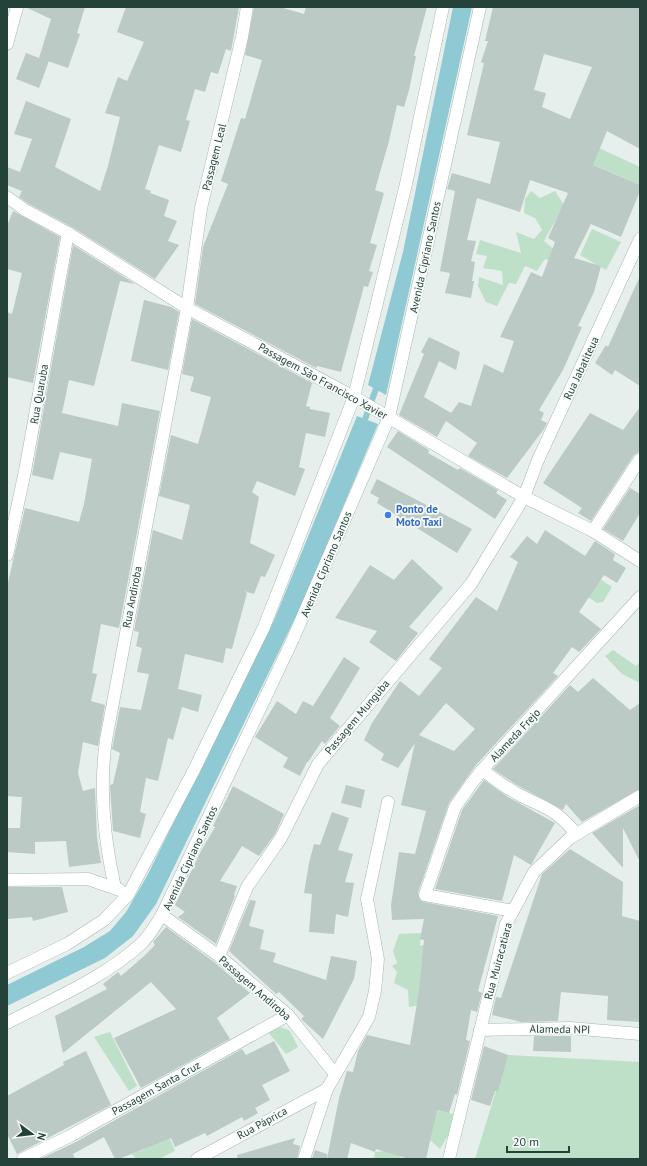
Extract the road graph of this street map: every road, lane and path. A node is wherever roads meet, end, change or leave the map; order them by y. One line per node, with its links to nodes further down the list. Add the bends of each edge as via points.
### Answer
1 (17, 7): 5 (street)
2 (247, 7): 9 (street, Passagem Leal, via 201,208)
3 (443, 7): 10 (street, via 406,184)
4 (480, 7): 11 (street, Avenida Cipriano Santos)
5 (7, 44)
6 (7, 198): 7 (street, Passagem São Francisco Xavier)
7 (68, 233): 9 (street, Passagem São Francisco Xavier); 15 (street, Rua Quaruba, via 25,471)
8 (640, 240): 13 (street, Rua Jabatiteua, via 538,460)
9 (187, 308): 10 (street, Passagem São Francisco Xavier); 23 (street, Rua Andiroba, via 102,768 110,865)
10 (354, 397): 11 (street, Passagem São Francisco Xavier); 24 (street, via 264,626 193,772)
11 (385, 415): 13 (street, Passagem São Francisco Xavier); 26 (street, Avenida Cipriano Santos, via 293,639)
12 (640, 458): 14 (street)
13 (524, 497): 14 (street, Passagem São Francisco Xavier); 27 (street, Passagem Munguba, via 472,584 318,764 281,838 247,887)
14 (594, 531): 16 (street, Passagem São Francisco Xavier)
15 (7, 555)
16 (640, 561)
17 (640, 597): 18 (street, Alameda Frejo)
18 (482, 770): 21 (street, via 515,793 547,807 565,820); 25 (street, Alameda Frejo, via 455,808 425,895)
19 (640, 796): 21 (street, Rua Muiracatiara)
20 (388, 802): 33 (street, via 367,899 378,959 375,991 369,1017)
21 (576, 834): 25 (street, Rua Muiracatiara, via 534,872)
22 (7, 880): 23 (street, via 88,879)
23 (115, 888): 24 (street)
24 (128, 895): 28 (street, via 104,920 67,944)
25 (513, 911): 31 (street, Rua Muiracatiara, via 506,924)
26 (162, 915): 27 (street, Passagem Andiroba); 30 (street, Avenida Cipriano Santos, via 143,941 118,963)
27 (219, 956): 29 (street, Passagem Andiroba)
28 (7, 973)
29 (288, 1015): 33 (street, Passagem Andiroba); 35 (street, Passagem Santa Cruz, via 70,1136)
30 (7, 1024)
31 (480, 1030): 32 (street, Alameda NPI, via 570,1028); 38 (street, Rua Muiracatiara)
32 (640, 1034)
33 (335, 1074): 34 (street)
34 (327, 1089): 36 (street, Rua Páprica); 37 (street)
35 (23, 1159)
36 (197, 1159)
37 (304, 1159)
38 (449, 1159)

